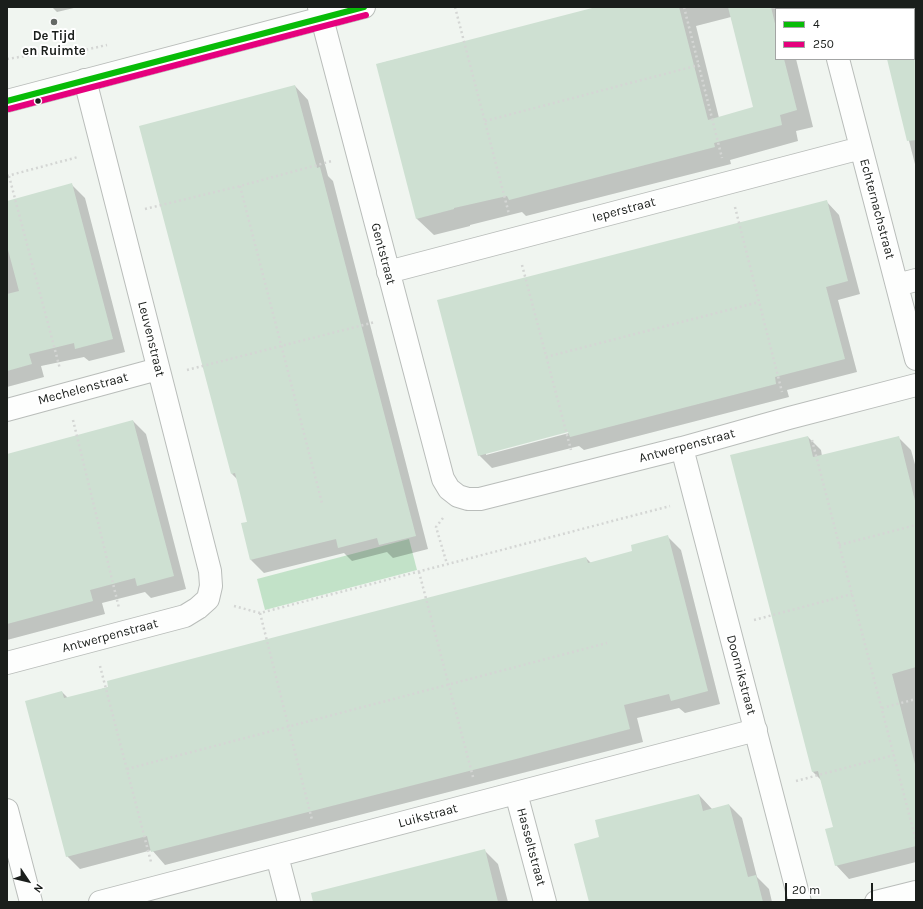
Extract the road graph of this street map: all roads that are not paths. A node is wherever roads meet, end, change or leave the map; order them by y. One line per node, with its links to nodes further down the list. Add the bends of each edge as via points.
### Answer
1 (364, 7): 2 (street)
2 (320, 13): 4 (street); 7 (street, Gentstraat)
3 (838, 60): 6 (street, Echternachstraat)
4 (85, 80): 5 (street); 10 (street, Leuvenstraat)
5 (7, 101)
6 (861, 148): 7 (street, Ieperstraat); 8 (street, Echternachstraat)
7 (388, 272): 14 (street, Gentstraat, via 443,479 449,489)
8 (906, 283): 9 (street, Echternachstraat)
9 (916, 359)
10 (159, 373): 12 (street, Mechelenstraat); 15 (street, Leuvenstraat, via 210,571 211,586)
11 (916, 386): 13 (street, Antwerpenstraat)
12 (7, 410)
13 (682, 448): 14 (street, Antwerpenstraat, via 480,499); 17 (street, Doornikstraat)
14 (458, 496)
15 (208, 599): 16 (street, Antwerpenstraat, via 185,616)
16 (7, 663)
17 (756, 730): 18 (street, Luikstraat); 26 (street, Doornikstraat)
18 (516, 793): 20 (street, Luikstraat); 25 (street, Hasseltstraat)
19 (7, 810): 22 (street)
20 (277, 856): 23 (street, Luikstraat); 24 (street)
21 (916, 892): 27 (street)
22 (31, 902)
23 (100, 902)
24 (289, 902)
25 (545, 902)
26 (800, 902)
27 (876, 902)

